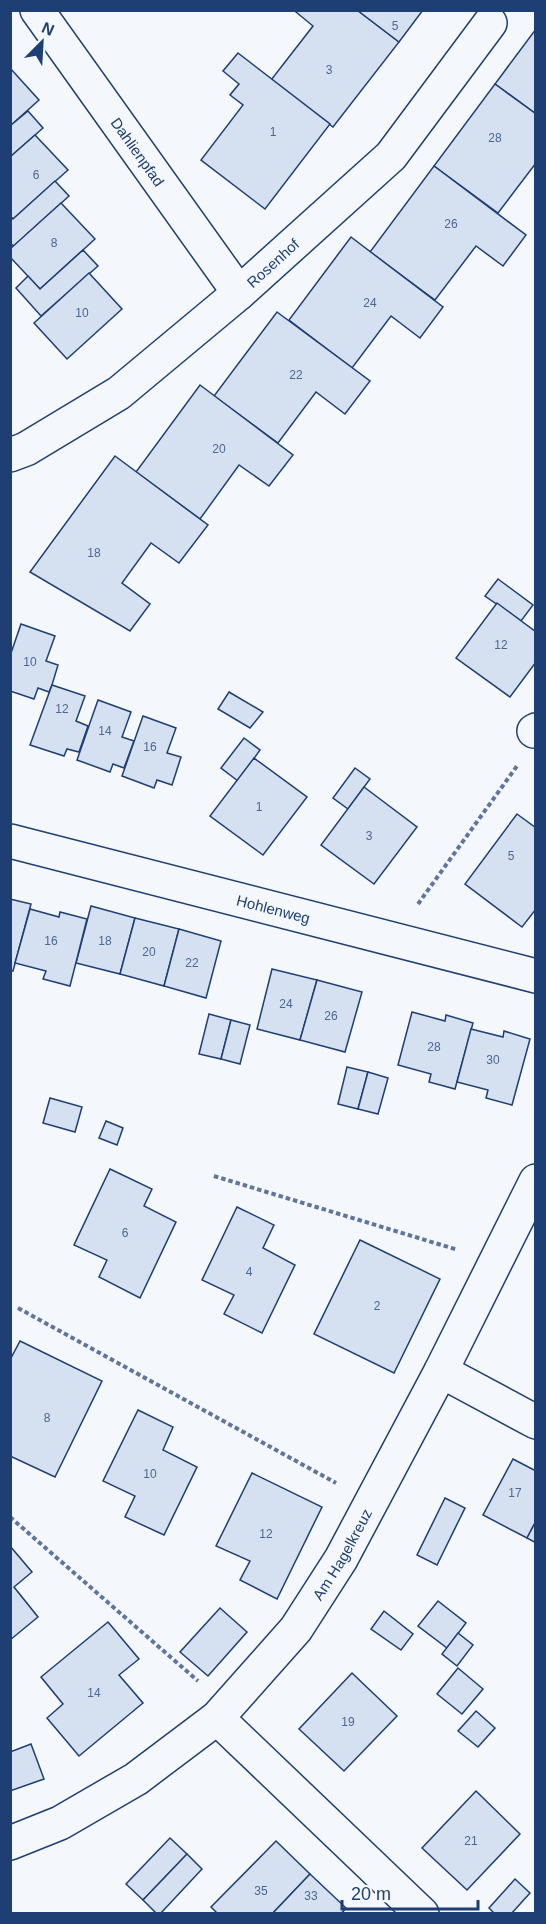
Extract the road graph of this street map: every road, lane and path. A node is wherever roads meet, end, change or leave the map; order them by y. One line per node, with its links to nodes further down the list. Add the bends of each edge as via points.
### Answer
1 (37, 10): 3 (street, Dahlienpfad)
2 (490, 23): 3 (street, Rosenhof, via 391,156)
3 (239, 293): 4 (street, Rosenhof, via 119,393)
4 (10, 455)
5 (535, 731): 7 (path, via 532,746)
6 (10, 841): 7 (street, Hohlenweg)
7 (392, 938): 8 (street, Hohlenweg)
8 (536, 976)
9 (214, 1176): 11 (path)
10 (536, 1181): 11 (street, Am Hagelkreuz)
11 (496, 1261): 13 (street, Am Hagelkreuz)
12 (18, 1308): 15 (path)
13 (441, 1371): 14 (street); 15 (street, Am Hagelkreuz)
14 (536, 1422)
15 (370, 1503): 17 (street, Am Hagelkreuz, via 341,1559 296,1629)
16 (10, 1517): 17 (path)
17 (223, 1713): 18 (street, Am Hagelkreuz, via 136,1779 60,1822); 19 (street)
18 (10, 1843)
19 (422, 1914)

